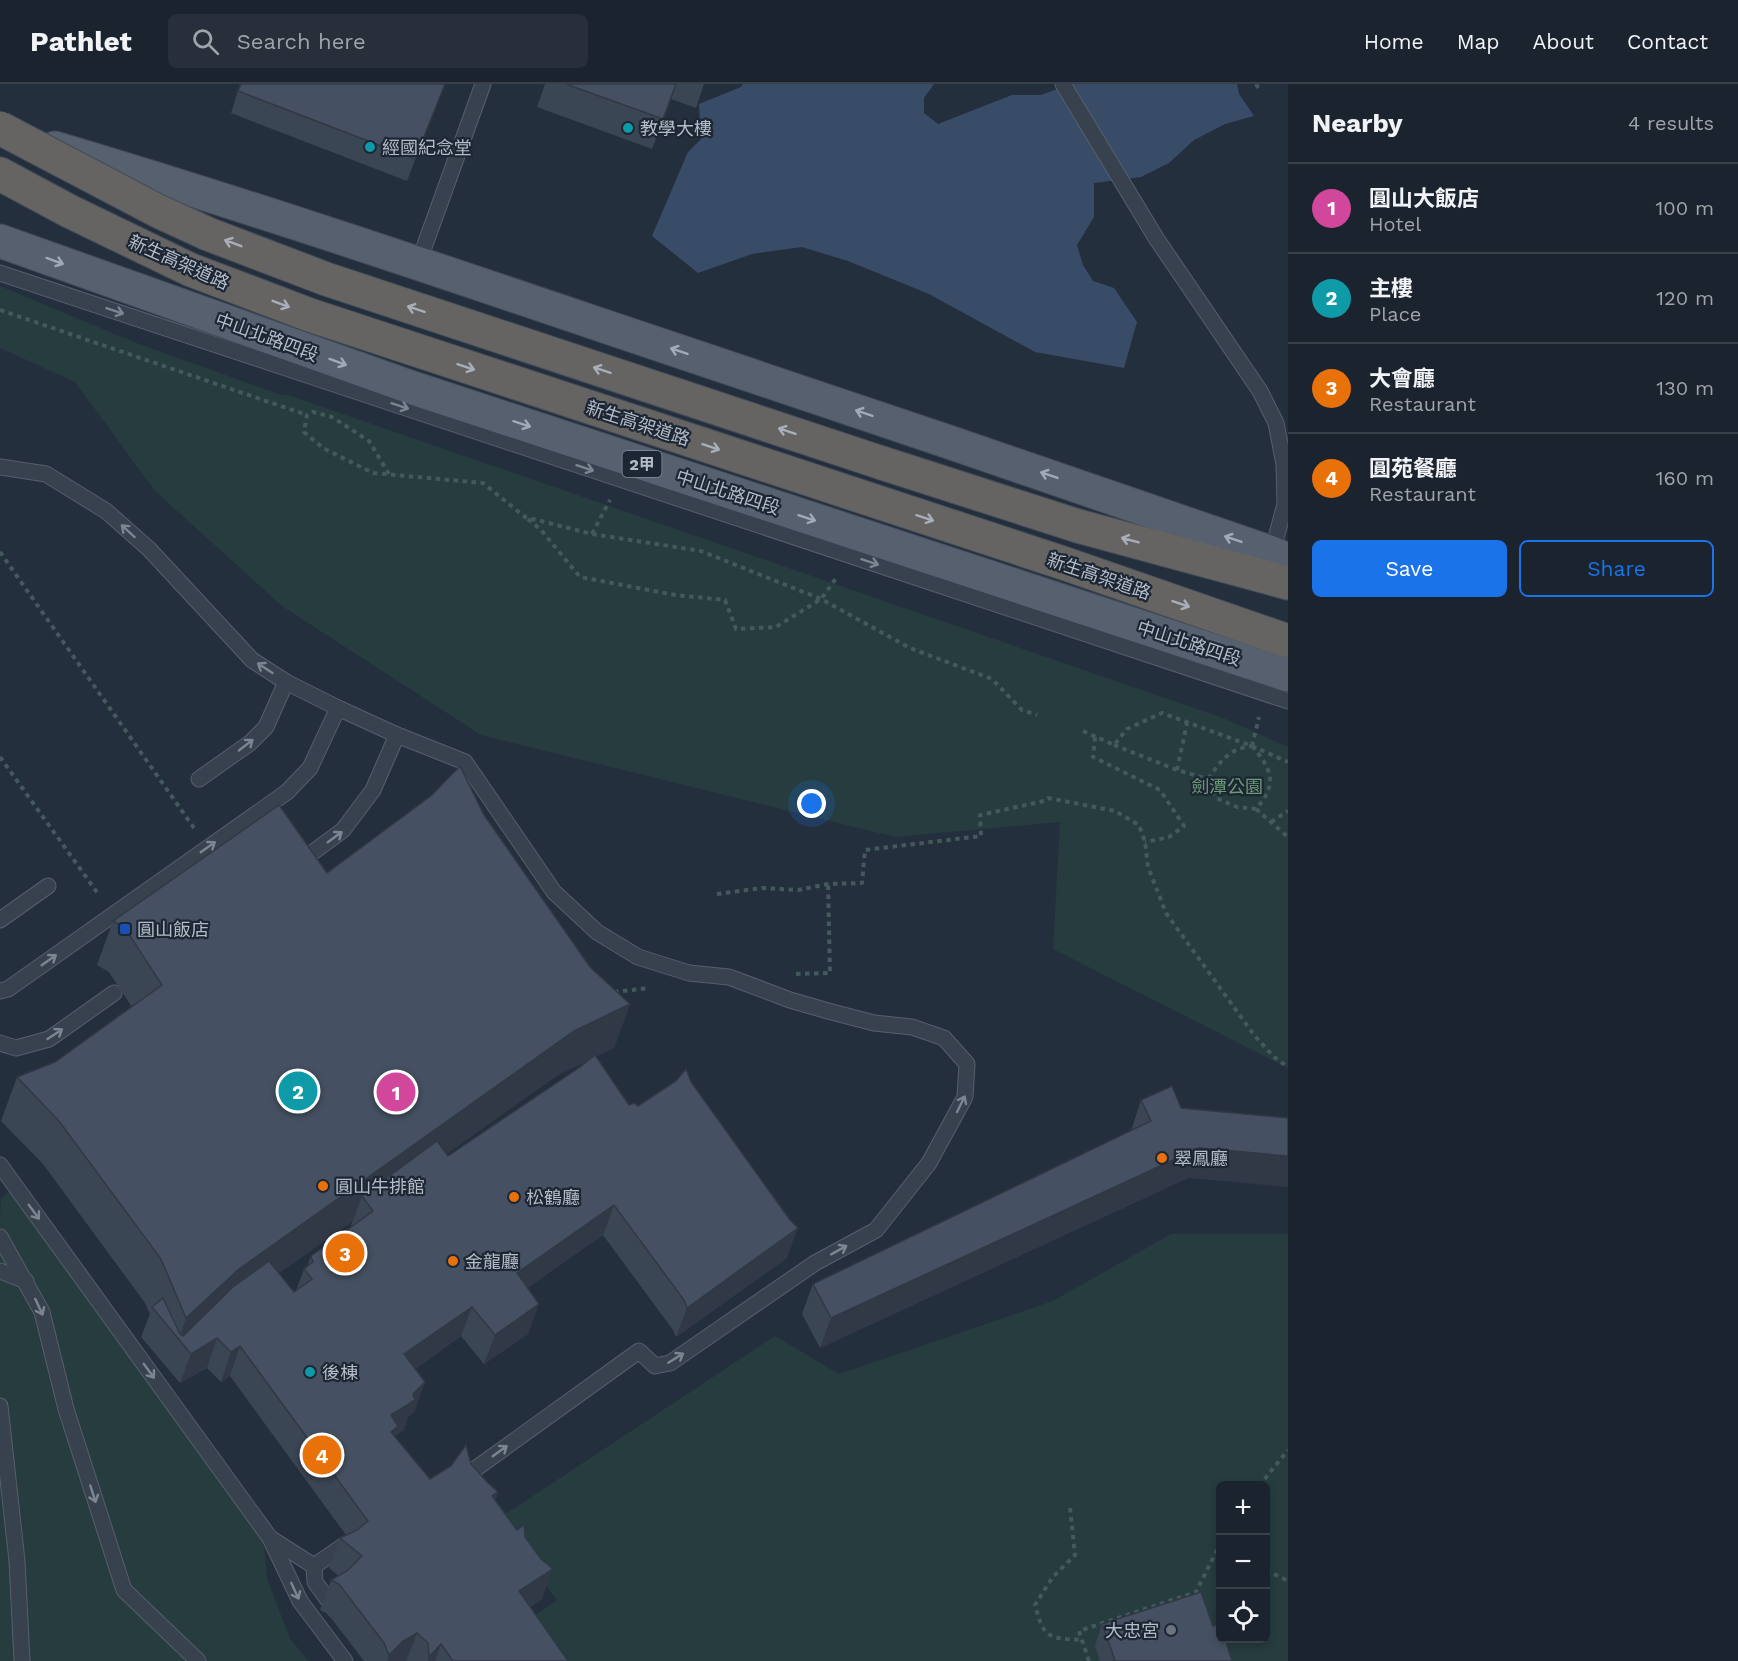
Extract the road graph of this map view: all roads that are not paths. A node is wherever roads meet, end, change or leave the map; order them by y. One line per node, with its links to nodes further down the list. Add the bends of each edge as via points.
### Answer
1 (483, 84): 6 (lane)
2 (1063, 84): 9 (lane, via 1156,238 1260,391 1276,423 1284,464)
3 (0, 130): 6 (main road); 10 (highway, 新生高架道路, one-way to 3, bridge, via 1078,526 326,279 208,234)
4 (0, 174): 11 (highway, 新生高架道路, one-way to 11, via 192,270 310,315)
5 (0, 241): 12 (main road, 中山北路四段 / 2甲, one-way to 12, via 413,388)
6 (418, 264): 9 (main road, one-way to 6)
7 (0, 273): 14 (lane, 中山北路四段, one-way to 14)
8 (0, 467): 13 (lane, one-way to 8, via 252,660 149,549 106,511 46,474)
9 (1280, 556)
10 (1288, 584)
11 (1288, 641)
12 (1288, 675)
13 (286, 682): 15 (lane); 17 (lane, one-way to 13, via 266,727)
14 (1288, 701)
15 (338, 708): 16 (lane); 21 (lane, one-way to 15, via 8,989 287,792 310,768)
16 (397, 735): 18 (lane, one-way to 16, via 343,830 373,790); 29 (lane, one-way to 16, via 471,1473 639,1351 655,1366 670,1363 815,1263 876,1230 929,1163 965,1097 967,1064 944,1038 828,1011 729,977 689,974 638,957 597,932 554,892 465,762)
17 (199, 779)
18 (287, 871)
19 (48, 886): 20 (lane)
20 (0, 920)
21 (0, 990)
22 (114, 993): 23 (lane, one-way to 22, via 16,1048 49,1039)
23 (0, 1042)
24 (0, 1165): 30 (lane, one-way to 30)
25 (0, 1237): 27 (lane)
26 (0, 1271): 27 (lane)
27 (26, 1281): 35 (lane, one-way to 35, via 42,1312 66,1409 124,1590)
28 (0, 1406): 34 (lane, via 17,1561)
29 (447, 1482)
30 (270, 1538): 32 (lane); 36 (lane, one-way to 36, via 300,1601)
31 (346, 1544): 32 (lane)
32 (314, 1566): 33 (lane, via 315,1582)
33 (348, 1626)
34 (21, 1661)
35 (198, 1661)
36 (345, 1661)

